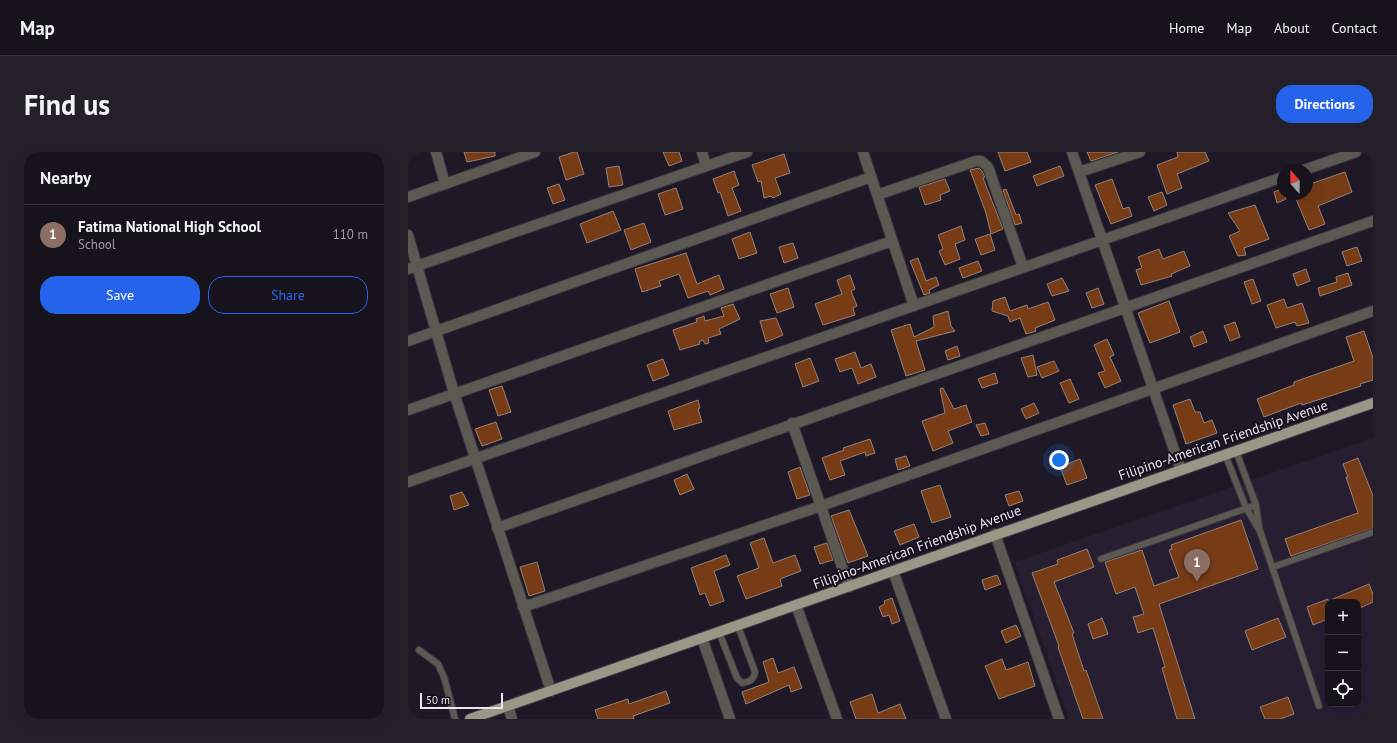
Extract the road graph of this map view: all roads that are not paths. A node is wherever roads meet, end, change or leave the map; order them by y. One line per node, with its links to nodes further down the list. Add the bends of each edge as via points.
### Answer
1 (436, 152): 15 (street)
2 (535, 152): 9 (street)
3 (702, 152): 10 (street)
4 (747, 152): 10 (street)
5 (863, 152): 13 (street)
6 (1072, 152): 12 (street)
7 (1140, 152): 12 (street)
8 (1356, 152): 11 (street)
9 (521, 154): 15 (street)
10 (706, 166): 22 (street)
11 (1313, 167)
12 (1079, 172): 20 (street)
13 (871, 177): 16 (street); 27 (street)
14 (1277, 179): 20 (street)
15 (445, 184): 17 (street)
16 (877, 195): 21 (street); 23 (street, via 981,161 988,167)
17 (408, 197)
18 (1373, 221): 25 (street)
19 (408, 235): 22 (street)
20 (1103, 239): 23 (street); 25 (street)
21 (892, 241): 24 (street); 30 (street)
22 (413, 267): 27 (street)
23 (1023, 267): 24 (street)
24 (914, 306): 36 (street)
25 (1127, 309): 29 (street); 33 (street)
26 (1373, 312): 29 (street)
27 (437, 330): 28 (street); 30 (street)
28 (408, 340)
29 (1154, 388): 37 (street); 40 (street)
30 (454, 394): 32 (street); 36 (street)
31 (1373, 403): 34 (main road, Filipino-American Friendship Avenue)
32 (408, 410)
33 (792, 423): 40 (street); 42 (street)
34 (1236, 451): 35 (main road, Filipino-American Friendship Avenue); 39 (lane)
35 (1225, 454): 37 (main road, Filipino-American Friendship Avenue); 41 (lane)
36 (476, 460): 38 (street); 42 (street)
37 (1181, 470): 45 (main road, Filipino-American Friendship Avenue)
38 (408, 482)
39 (1256, 505): 41 (lane); 43 (lane)
40 (821, 506): 49 (street); 51 (street)
41 (1246, 508): 43 (lane); 46 (lane)
42 (497, 528): 51 (street)
43 (1260, 531): 47 (lane)
44 (1373, 532): 47 (lane)
45 (995, 534): 48 (main road, Filipino-American Friendship Avenue); 65 (street)
46 (1101, 560)
47 (1272, 566): 58 (lane)
48 (893, 571): 49 (main road, Filipino-American Friendship Avenue); 64 (street)
49 (849, 587): 50 (main road, Filipino-American Friendship Avenue)
50 (796, 605): 52 (main road, Filipino-American Friendship Avenue); 63 (street)
51 (523, 607): 56 (street)
52 (738, 626): 53 (main road, Filipino-American Friendship Avenue); 53 (lane, via 755,672 750,681 742,683 737,678)
53 (719, 632): 54 (main road, Filipino-American Friendship Avenue)
54 (702, 638): 56 (main road, Filipino-American Friendship Avenue); 62 (street)
55 (419, 650): 59 (lane, via 438,664)
56 (551, 691): 57 (main road, Filipino-American Friendship Avenue)
57 (508, 706): 60 (main road, Filipino-American Friendship Avenue); 61 (street)
58 (1319, 706)
59 (455, 719)
60 (470, 719)
61 (512, 719)
62 (730, 719)
63 (837, 719)
64 (946, 719)
65 (1060, 719)

